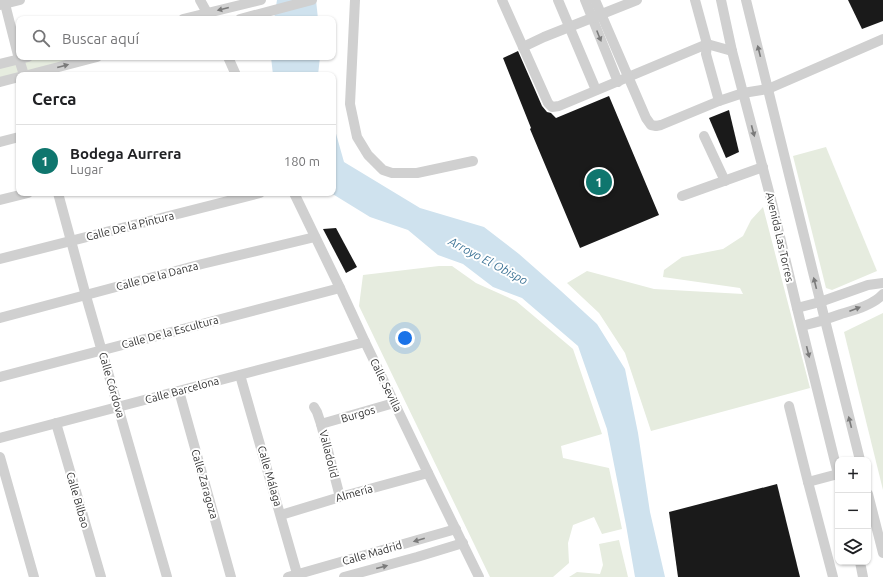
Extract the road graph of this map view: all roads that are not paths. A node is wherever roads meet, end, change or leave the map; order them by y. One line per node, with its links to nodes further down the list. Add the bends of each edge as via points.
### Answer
1 (20, 0): 14 (street)
2 (200, 0): 16 (street)
3 (261, 0): 16 (street, one-way to 16)
4 (312, 0): 17 (street)
5 (355, 0): 44 (street, via 350,104 357,137 368,155 383,170 392,173 418,173)
6 (502, 0): 23 (street)
7 (558, 0): 19 (street)
8 (585, 0): 18 (street)
9 (595, 0): 15 (street)
10 (637, 0): 15 (street)
11 (695, 0): 22 (street)
12 (721, 0): 24 (street, Avenida Las Torres)
13 (746, 0): 37 (street, Avenida Las Torres, one-way to 13)
14 (3, 3): 20 (street)
15 (601, 14): 18 (street); 34 (street)
16 (209, 16)
17 (251, 16)
18 (591, 18): 19 (street); 36 (street, one-way to 36)
19 (570, 26): 23 (street); 38 (street)
20 (16, 37)
21 (883, 39): 37 (street)
22 (707, 44): 24 (street); 34 (street); 40 (street, via 706,54)
23 (523, 47): 38 (street, via 552,107)
24 (732, 51): 39 (street, Avenida Las Torres)
25 (16, 60): 29 (street)
26 (24, 60): 30 (street)
27 (86, 60): 31 (street, one-way to 27)
28 (229, 60): 32 (street)
29 (0, 64)
30 (24, 72)
31 (40, 72)
32 (235, 72)
33 (16, 78): 35 (street)
34 (628, 78): 36 (street); 40 (street, via 651,126 661,125)
35 (0, 82)
36 (618, 82): 38 (street)
37 (768, 89): 39 (street); 60 (street, Avenida Las Torres, one-way to 37)
38 (596, 90)
39 (743, 93): 40 (street); 45 (street, Avenida Las Torres, one-way to 45)
40 (719, 102)
41 (704, 136): 46 (street)
42 (16, 138): 43 (street)
43 (0, 142)
44 (473, 161)
45 (763, 167): 46 (street); 61 (street, Avenida Las Torres)
46 (725, 181): 51 (street)
47 (16, 196): 52 (street)
48 (59, 196): 54 (street, Calle Córdova)
49 (248, 196): 54 (street, Calle De la Pintura)
50 (295, 196): 53 (street, Calle Sevilla)
51 (682, 196)
52 (0, 200)
53 (315, 237): 57 (street, Calle Sevilla); 59 (street, Calle De la Danza, via 202,264)
54 (72, 241): 55 (street, Calle De la Pintura); 59 (street, Calle Córdova)
55 (0, 260)
56 (883, 283): 60 (street, via 868,285)
57 (340, 288): 65 (street, Calle Sevilla); 66 (street, Calle De la Escultura)
58 (883, 294): 63 (street, one-way to 58, via 874,301)
59 (86, 296): 62 (street, Calle De la Danza); 66 (street, Calle Córdova)
60 (820, 302): 61 (street); 63 (street, Avenida Las Torres)
61 (797, 308): 64 (street, Avenida Las Torres)
62 (0, 318)
63 (824, 320): 64 (street); 78 (street, Avenida Las Torres, one-way to 63)
64 (802, 326): 79 (street, Avenida Las Torres, one-way to 79)
65 (365, 342): 67 (street, Calle Barcelona); 70 (street, Calle Sevilla)
66 (102, 350): 68 (street, Calle De la Escultura); 72 (street, Calle Córdova)
67 (240, 375): 69 (street, Calle Barcelona); 85 (street, Calle Málaga)
68 (0, 377)
69 (179, 391): 72 (street, Calle Barcelona); 95 (street, Calle Zaragoza)
70 (394, 403): 75 (street, Burgos); 80 (street, Calle Sevilla)
71 (789, 406): 82 (street)
72 (119, 407): 74 (street, Calle Barcelona); 94 (street, Calle Córdova)
73 (316, 409): 75 (street, Valladolid)
74 (56, 423): 76 (street, Calle Barcelona); 93 (street, Calle Bilbao)
75 (321, 424): 83 (street, Valladolid)
76 (0, 438)
77 (0, 457): 92 (street)
78 (859, 457)
79 (835, 462)
80 (428, 473): 83 (street, Almería); 86 (street, Calle Sevilla)
81 (835, 475): 82 (street)
82 (808, 482): 98 (street)
83 (340, 497): 85 (street, Almería)
84 (871, 506): 88 (street)
85 (281, 515): 91 (street, Calle Málaga)
86 (456, 529): 87 (street, Calle Sevilla); 91 (street, Calle Madrid, one-way to 91)
87 (463, 543): 90 (street, Calle Madrid, one-way to 87); 97 (street, Calle Sevilla)
88 (883, 553)
89 (861, 565): 99 (street)
90 (363, 574): 96 (street, Calle Madrid)
91 (295, 576)
92 (34, 577)
93 (101, 577)
94 (167, 577)
95 (231, 577)
96 (344, 577)
97 (479, 577)
98 (833, 577)
99 (863, 577)

